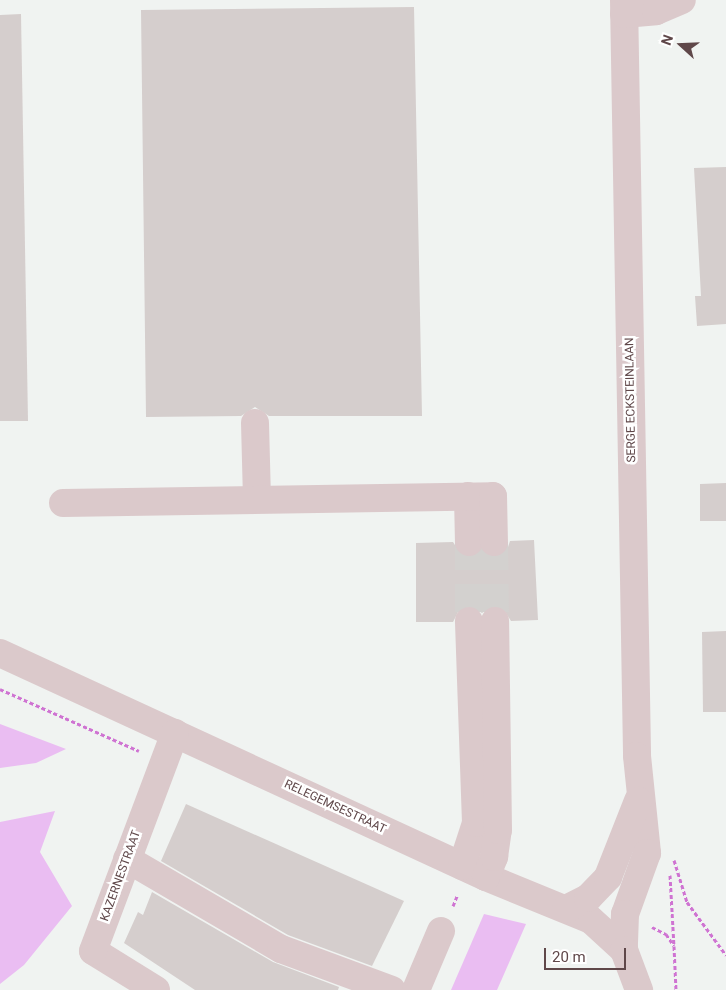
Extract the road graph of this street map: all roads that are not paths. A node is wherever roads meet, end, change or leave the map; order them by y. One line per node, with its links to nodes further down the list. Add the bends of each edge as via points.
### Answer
1 (682, 0): 2 (street, via 656,11)
2 (624, 7): 10 (street, SERGE ECKSTEINLAAN)
3 (255, 423): 4 (street)
4 (257, 499): 5 (street); 6 (street, via 493,496)
5 (63, 502)
6 (481, 542)
7 (482, 621): 12 (street, via 498,830 494,857)
8 (0, 653): 9 (street, RELEGEMSESTRAAT)
9 (175, 732): 11 (street, KAZERNESTRAAT); 12 (street, RELEGEMSESTRAAT)
10 (639, 800): 13 (street, SERGE ECKSTEINLAAN, via 608,877 588,898); 15 (street, SERGE ECKSTEINLAAN, via 647,853 625,914)
11 (127, 860): 16 (street, KAZERNESTRAAT, via 93,951); 17 (street, via 281,949)
12 (474, 871): 13 (street, RELEGEMSESTRAAT)
13 (566, 909): 15 (street, RELEGEMSESTRAAT, via 591,920)
14 (441, 931): 18 (street)
15 (624, 950): 19 (street, RELEGEMSESTRAAT)
16 (156, 990)
17 (392, 990)
18 (416, 990)
19 (639, 990)

